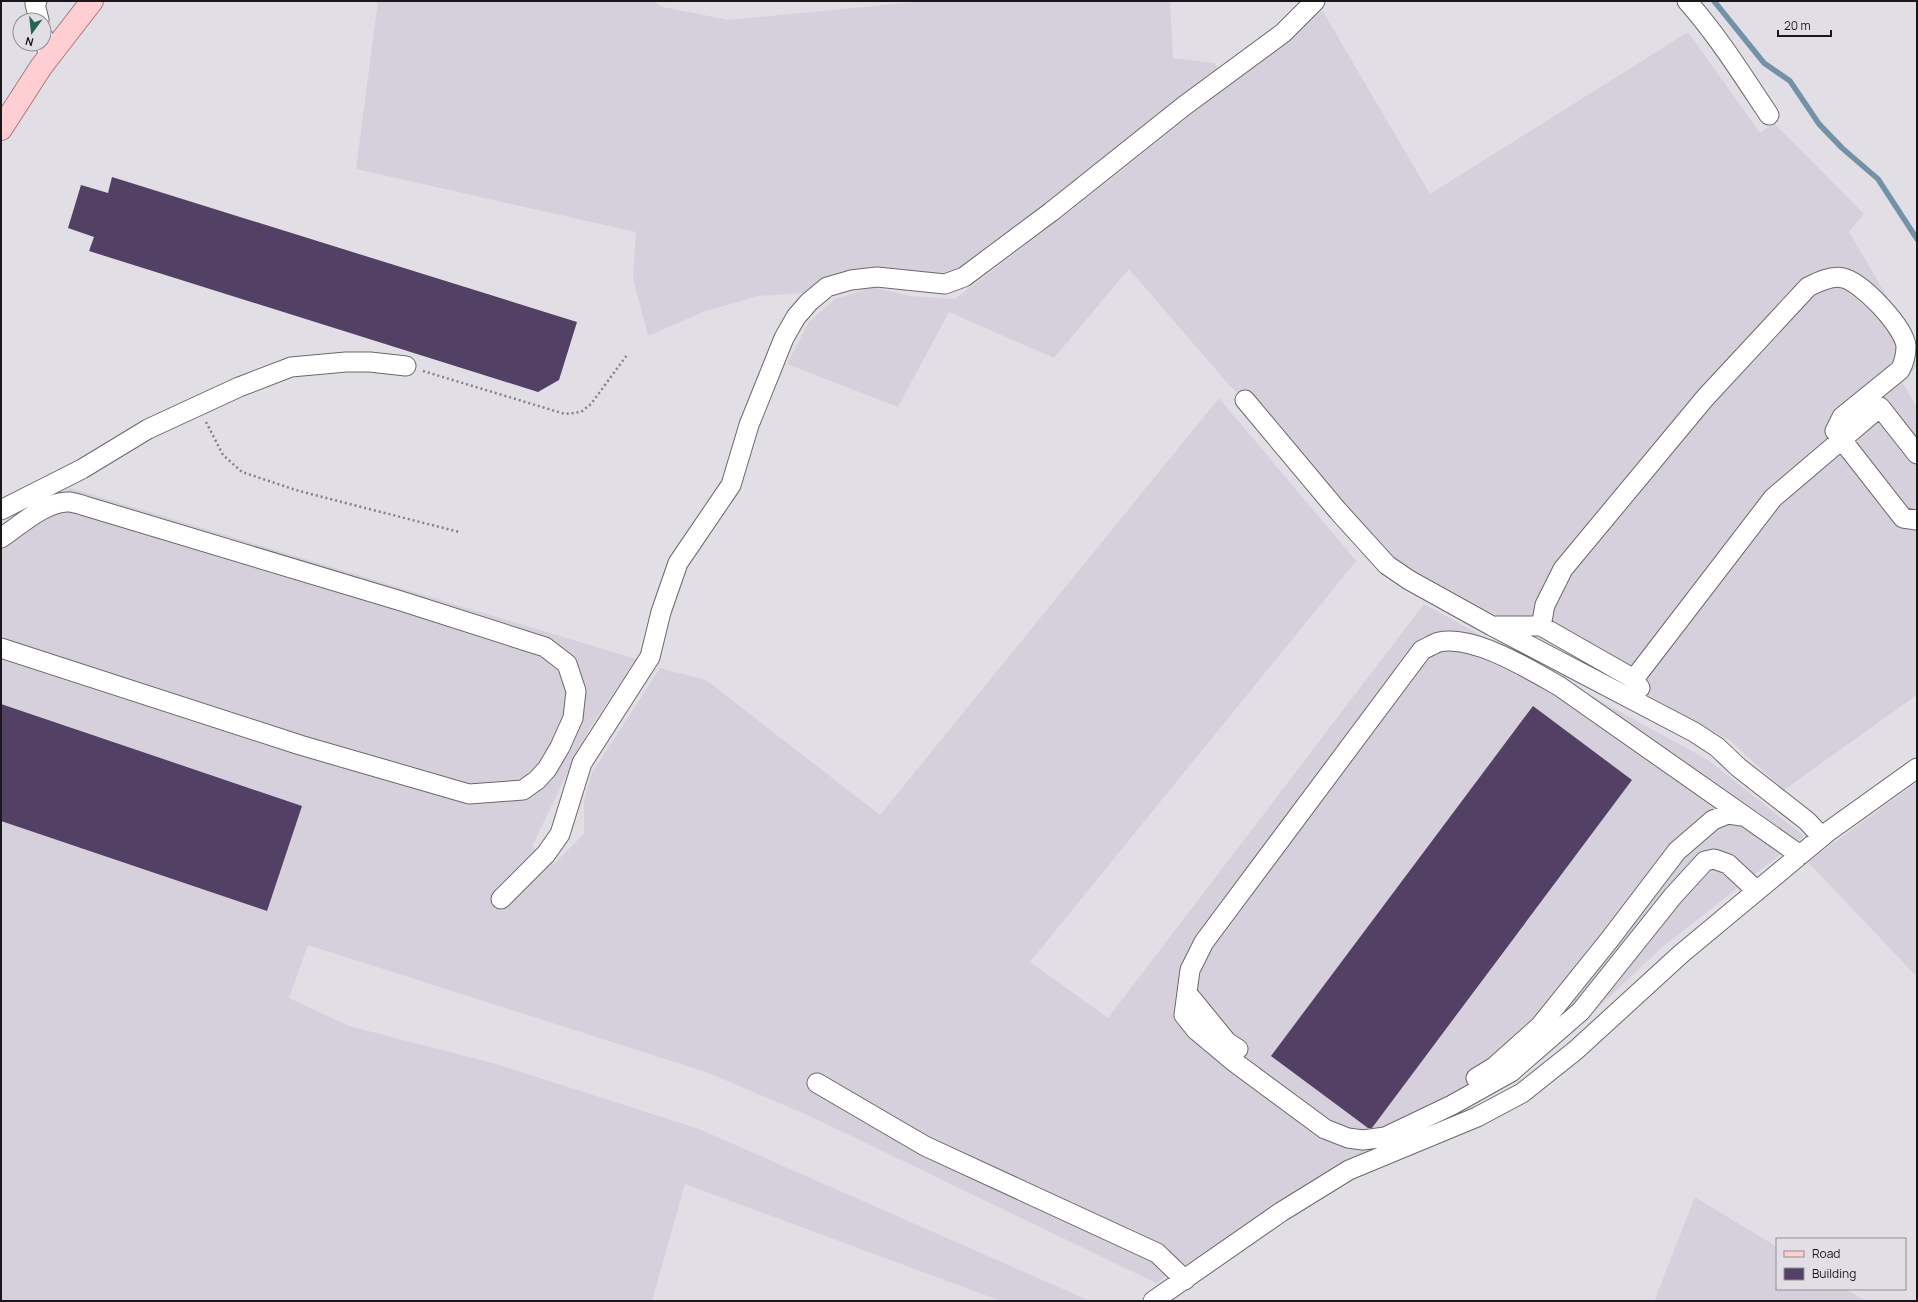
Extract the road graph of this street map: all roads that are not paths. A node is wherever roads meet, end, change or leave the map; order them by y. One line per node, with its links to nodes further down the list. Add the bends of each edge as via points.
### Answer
1 (37, 1): 5 (street)
2 (92, 1): 6 (main road)
3 (1316, 1): 27 (street, via 1283,33 1184,106 1051,212 964,277 945,284 878,277 852,280 827,287 809,302 796,317 784,338 749,425 731,485 678,563 667,592 650,657 582,763 560,834 546,854)
4 (1687, 1): 8 (street, via 1704,20)
5 (37, 12)
6 (52, 42)
7 (44, 52): 9 (main road)
8 (1769, 115)
9 (1, 128)
10 (406, 366): 14 (street, via 352,362 291,367 239,387 148,429 82,470)
11 (1245, 400): 17 (street, via 1387,565)
12 (1842, 440): 13 (street, via 1880,407); 15 (street, via 1903,518); 18 (street, via 1835,431 1842,417 1900,370 1904,362 1906,345 1901,332 1868,292 1843,277 1824,279 1808,287 1705,398 1563,569 1545,605); 20 (street, via 1773,498)
13 (1917, 454)
14 (1, 510)
15 (1917, 520)
16 (1, 538): 19 (street, via 43,509 57,503 69,502 85,506 545,647 567,664 576,691 575,704 573,718 560,747 537,780 523,790 469,794 300,745)
17 (1492, 626): 18 (street); 21 (street)
18 (1541, 626): 20 (street)
19 (1, 648)
20 (1634, 679): 21 (street)
21 (1656, 713): 24 (street, via 1717,746 1738,767 1807,821)
22 (1917, 768): 24 (street)
23 (1742, 816): 25 (street); 28 (street, via 1728,814 1712,820 1677,851 1540,1026 1494,1067 1376,1133 1363,1133 1320,1111 1227,1042); 28 (street, via 1559,686 1530,669 1494,652 1461,643 1438,642 1422,650 1204,942 1190,970)
24 (1822, 837): 25 (street)
25 (1800, 855): 26 (street)
26 (1757, 891): 28 (street, via 1728,864 1714,859 1705,861 1673,896 1581,1011 1511,1072 1452,1105 1385,1137 1363,1140 1348,1138 1325,1129 1233,1061 1196,1030 1184,1015); 30 (street, via 1681,954 1576,1050 1522,1093 1477,1117 1349,1170 1281,1212)
27 (501, 899)
28 (1187, 993)
29 (817, 1083): 30 (street, via 925,1146 1157,1254)
30 (1185, 1280): 31 (street)
31 (1153, 1301)

